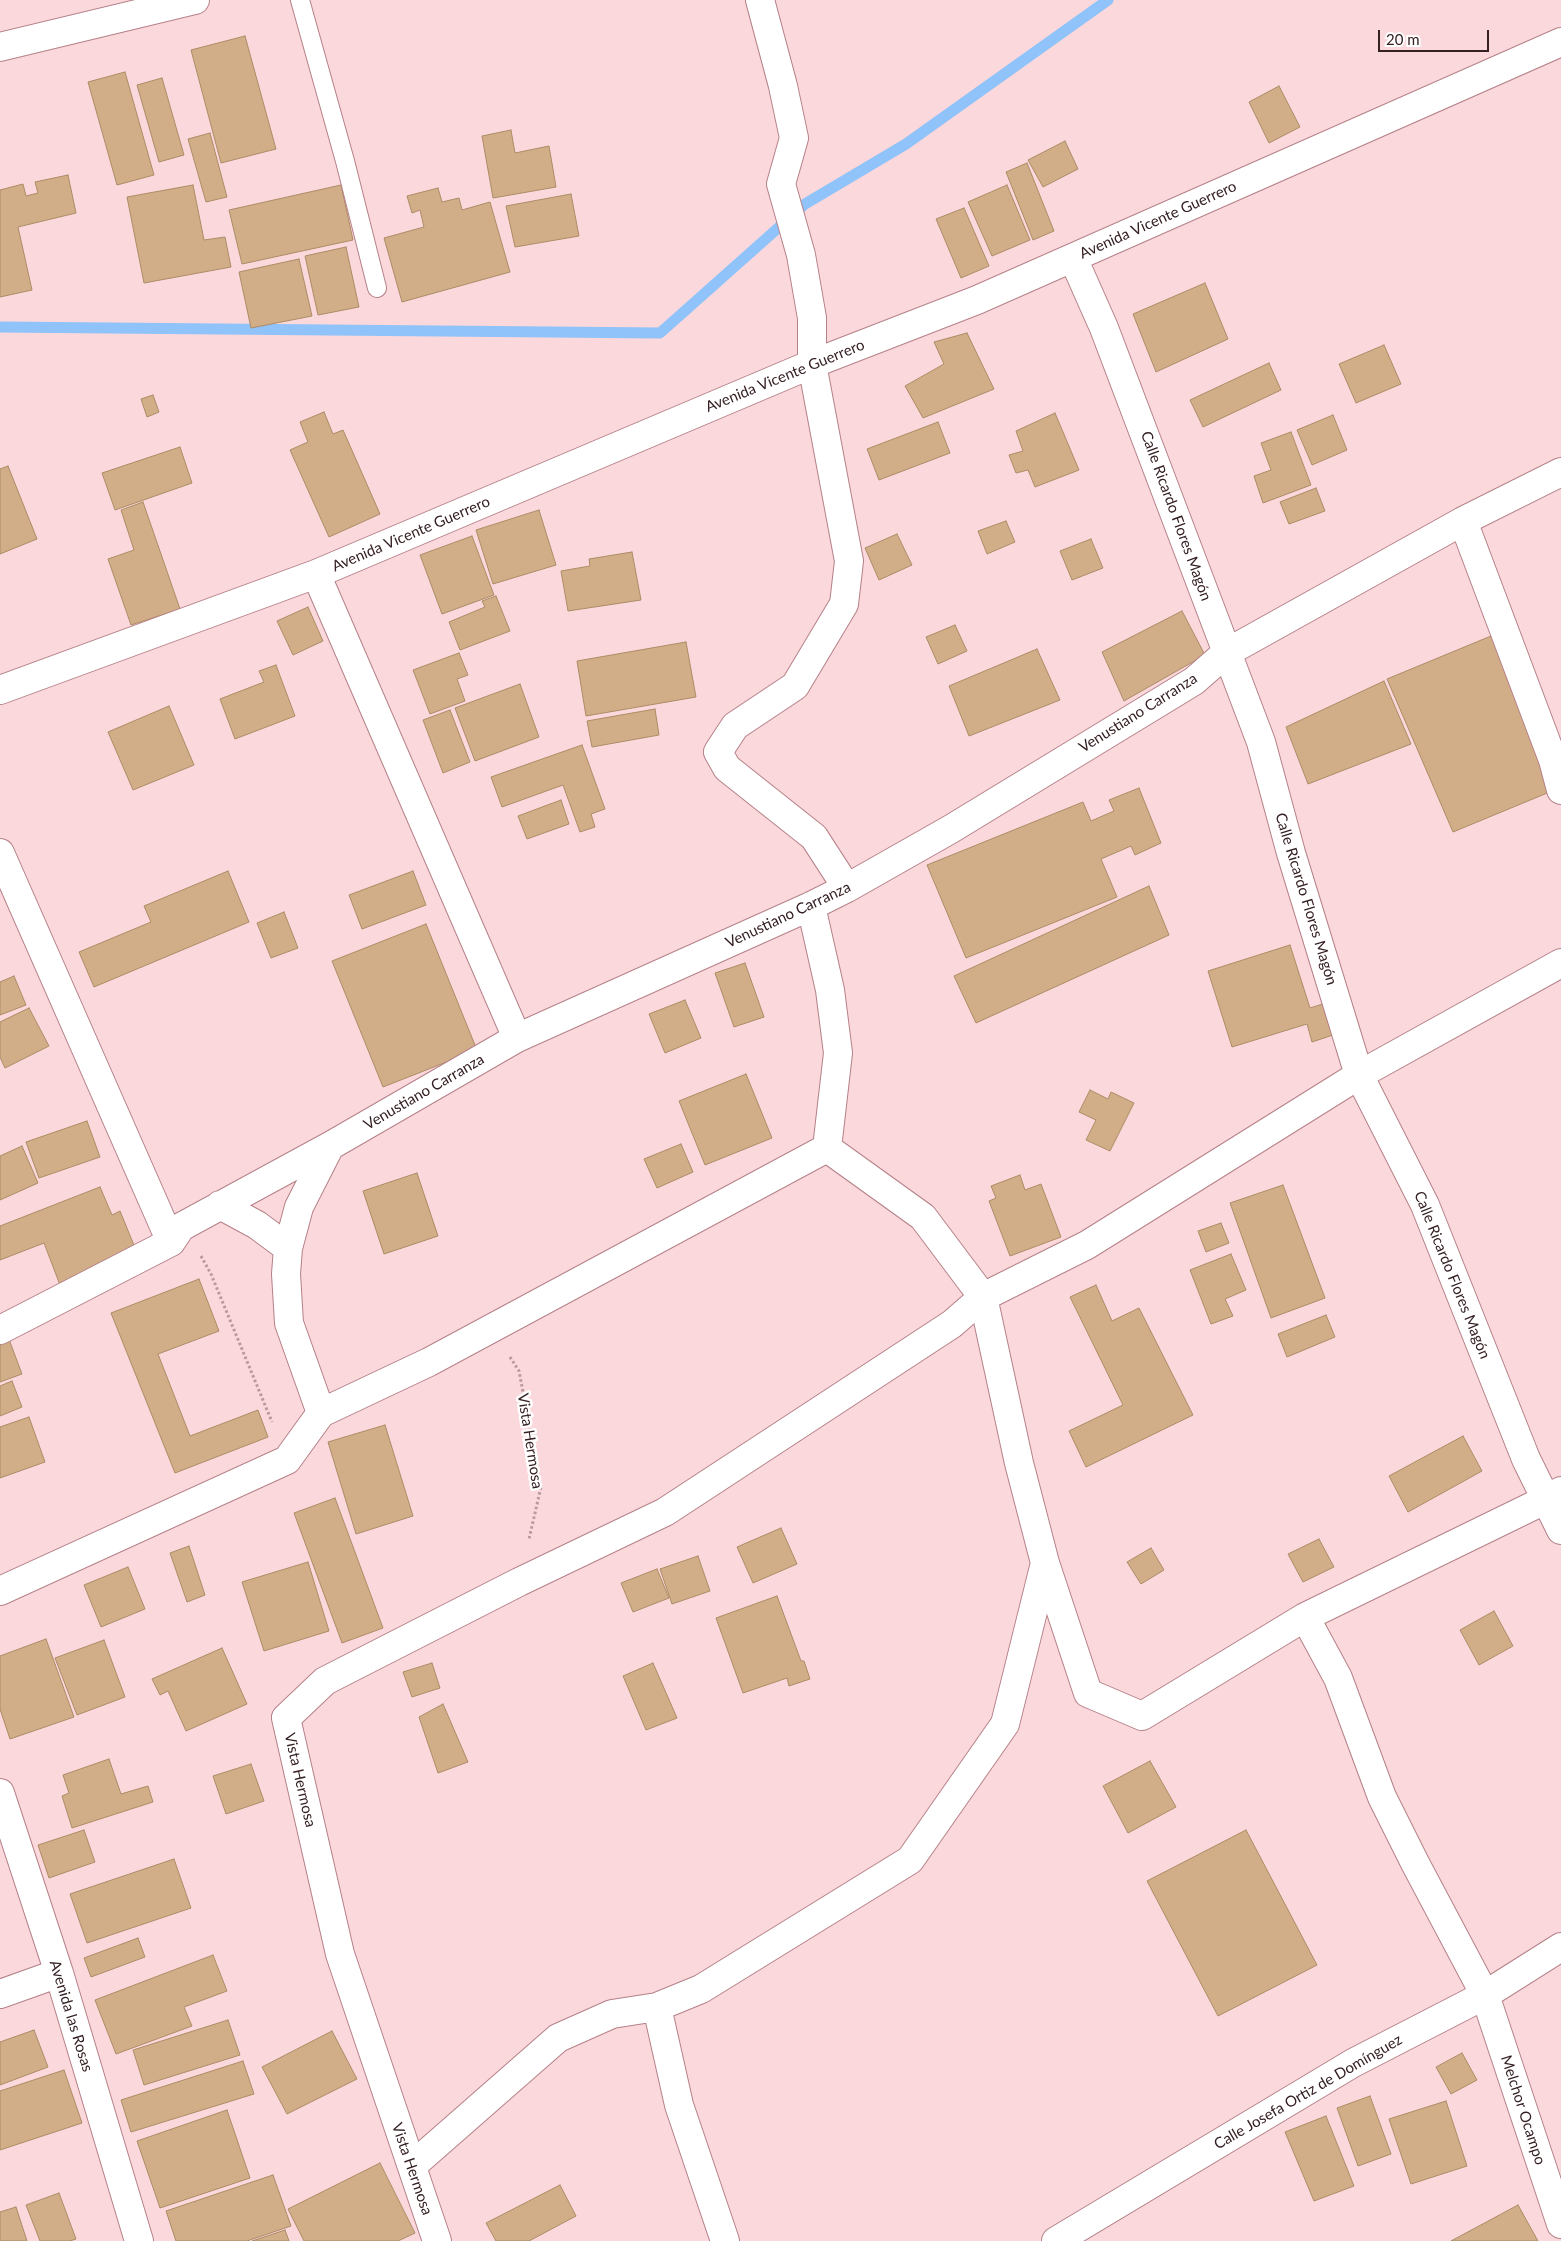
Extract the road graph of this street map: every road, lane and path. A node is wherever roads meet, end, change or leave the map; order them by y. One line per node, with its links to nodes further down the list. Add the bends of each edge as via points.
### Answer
1 (195, 0): 5 (street)
2 (300, 0): 7 (lane)
3 (760, 0): 8 (street, via 794,138 781,184 801,256 812,318)
4 (1561, 42): 6 (street, Avenida Vicente Guerrero)
5 (0, 47)
6 (1073, 258): 8 (street, Avenida Vicente Guerrero, via 977,300); 12 (street, Calle Ricardo Flores Magón, via 1144,431)
7 (377, 288)
8 (812, 364): 11 (street, Avenida Vicente Guerrero); 16 (street, via 849,561 844,604 795,686 734,726 718,752 727,768 814,837)
9 (1561, 472): 10 (street, Venustiano Carranza)
10 (1463, 521): 12 (street, Venustiano Carranza); 14 (street, via 1553,760)
11 (316, 574): 13 (street, Avenida Vicente Guerrero); 19 (street)
12 (1226, 653): 16 (street, Venustiano Carranza, via 1194,681 951,829); 20 (street, Calle Ricardo Flores Magón, via 1261,742 1291,853)
13 (0, 690)
14 (1561, 790)
15 (0, 852): 24 (street)
16 (847, 888): 17 (street, Venustiano Carranza)
17 (811, 906): 19 (street, Venustiano Carranza); 22 (street, via 830,990 838,1054)
18 (1561, 963): 20 (street)
19 (517, 1038): 21 (street, Venustiano Carranza)
20 (1359, 1075): 26 (street, via 1087,1245); 31 (street, Calle Ricardo Flores Magón, via 1425,1205 1526,1460)
21 (330, 1146): 23 (street, Venustiano Carranza); 25 (street, via 299,1207)
22 (827, 1148): 26 (street, via 922,1217); 27 (street)
23 (220, 1205): 24 (street, Venustiano Carranza, via 181,1227); 25 (street, via 257,1225)
24 (170, 1242): 28 (street, Venustiano Carranza); 30 (path, via 194,1244 211,1274)
25 (288, 1248): 29 (street, via 289,1323)
26 (983, 1297): 33 (street); 34 (street, via 952,1324 665,1512)
27 (492, 1329): 29 (street); 34 (path, Vista Hermosa, via 519,1371 540,1487)
28 (0, 1330)
29 (321, 1413): 30 (street)
30 (287, 1460): 35 (street)
31 (1554, 1495): 32 (street, Calle Ricardo Flores Magón); 36 (street)
32 (1561, 1530)
33 (1045, 1563): 36 (street, via 1088,1693 1142,1716); 42 (street, via 1006,1724 910,1860 701,1989)
34 (519, 1582): 43 (street, Vista Hermosa, via 325,1681 286,1718 340,1954)
35 (0, 1591)
36 (1305, 1617): 41 (street, Melchor Ocampo, via 1338,1678 1382,1797)
37 (0, 1792): 39 (street, Avenida las Rosas)
38 (1561, 1947): 41 (street, Calle Josefa Ortiz de Domínguez)
39 (58, 1973): 40 (street); 45 (street, Avenida las Rosas)
40 (0, 1994)
41 (1485, 1995): 44 (street, Melchor Ocampo); 48 (street, Calle Josefa Ortiz de Domínguez, via 1354,2063)
42 (657, 2007): 43 (street, via 612,2014 558,2038); 47 (street, via 679,2105)
43 (412, 2166): 46 (street, Vista Hermosa)
44 (1561, 2224)
45 (139, 2241)
46 (437, 2241)
47 (725, 2241)
48 (1056, 2241)

